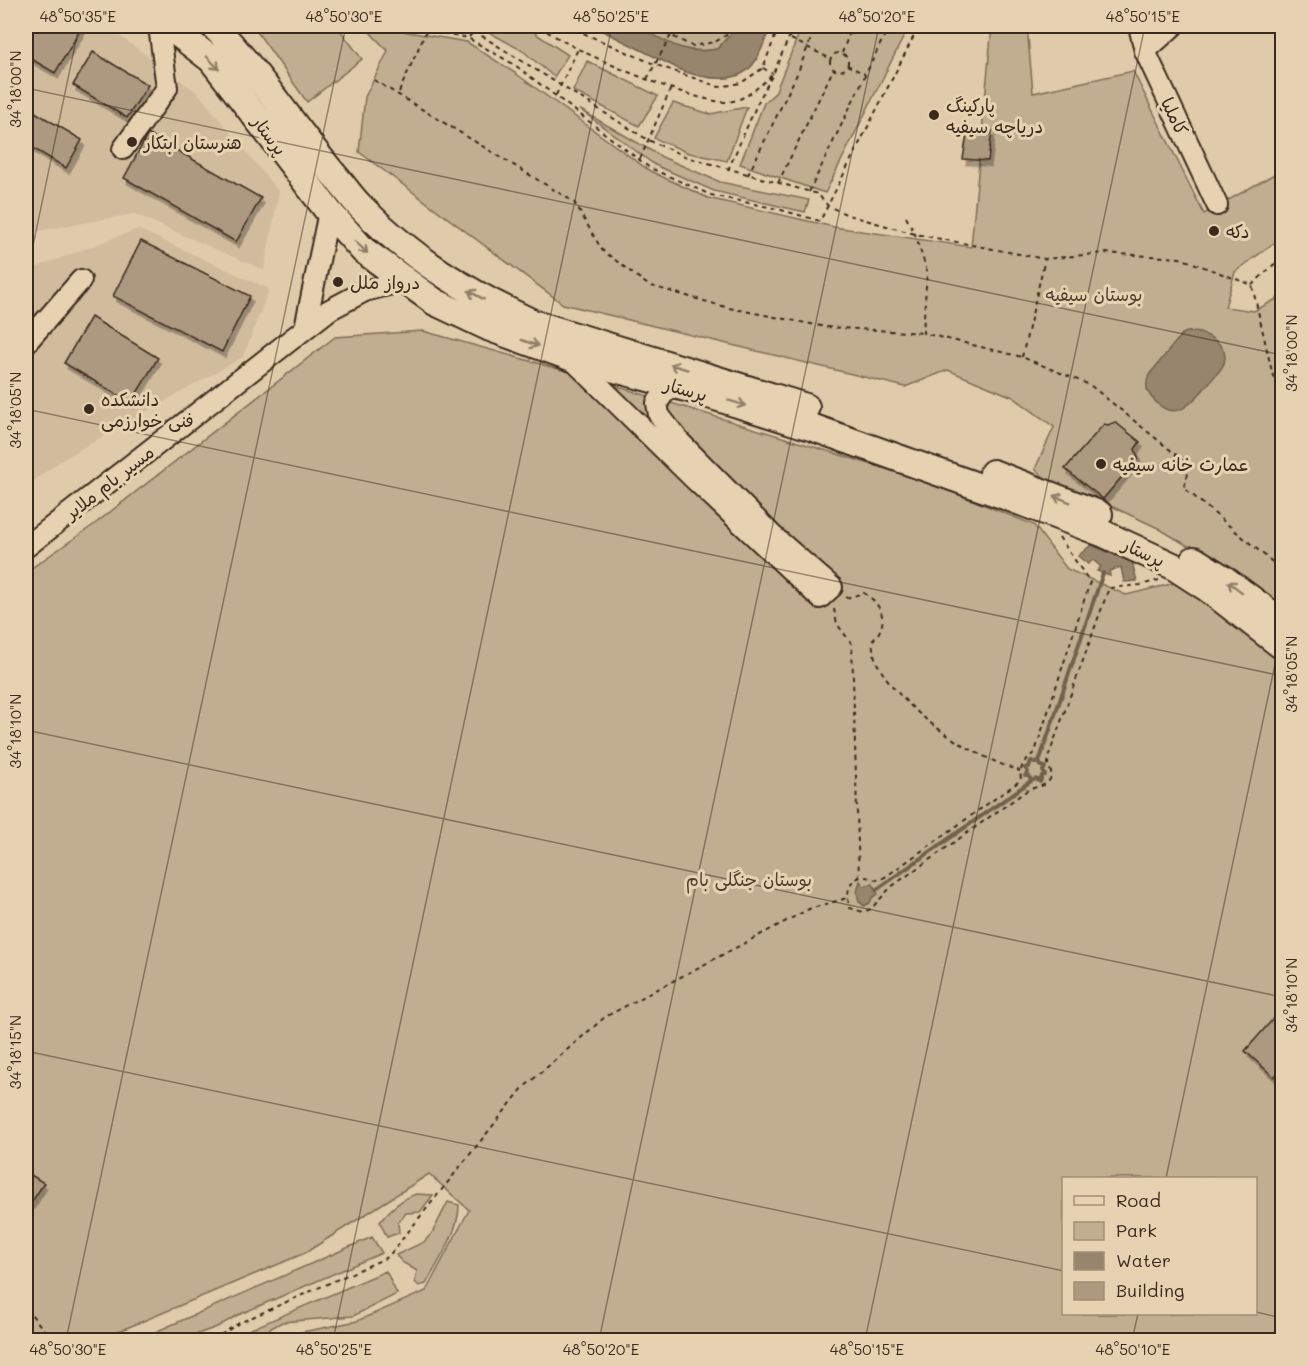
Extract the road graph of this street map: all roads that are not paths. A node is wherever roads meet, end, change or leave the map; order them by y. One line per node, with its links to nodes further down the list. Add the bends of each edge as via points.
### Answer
1 (159, 26): 7 (street, via 167,88)
2 (168, 26): 9 (main road, پرستار, one-way to 9, via 212,60)
3 (214, 26): 17 (main road, پرستار, one-way to 3, via 1194,560 1072,503 752,388 533,323 463,288 406,249 359,205)
4 (1139, 26): 6 (street, کاملیا)
5 (1173, 26): 6 (street)
6 (1145, 51): 8 (street, کاملیا)
7 (123, 149)
8 (1217, 205)
9 (329, 212): 11 (main road, پرستار, one-way to 11, via 363,250); 12 (street)
10 (81, 280): 13 (street)
11 (404, 281): 12 (street, مسیر بام ملایر, via 365,291); 14 (main road, پرستار, one-way to 14, via 435,302 490,328)
12 (305, 328): 16 (street, مسیر بام ملایر)
13 (26, 342)
14 (570, 357): 15 (main road, پرستار); 15 (street, via 692,477 826,592 680,442 659,415 657,403)
15 (676, 386): 18 (main road, پرستار, one-way to 18, via 814,428 1102,533 1173,566)
16 (26, 547)
17 (1282, 622)
18 (1282, 646)

